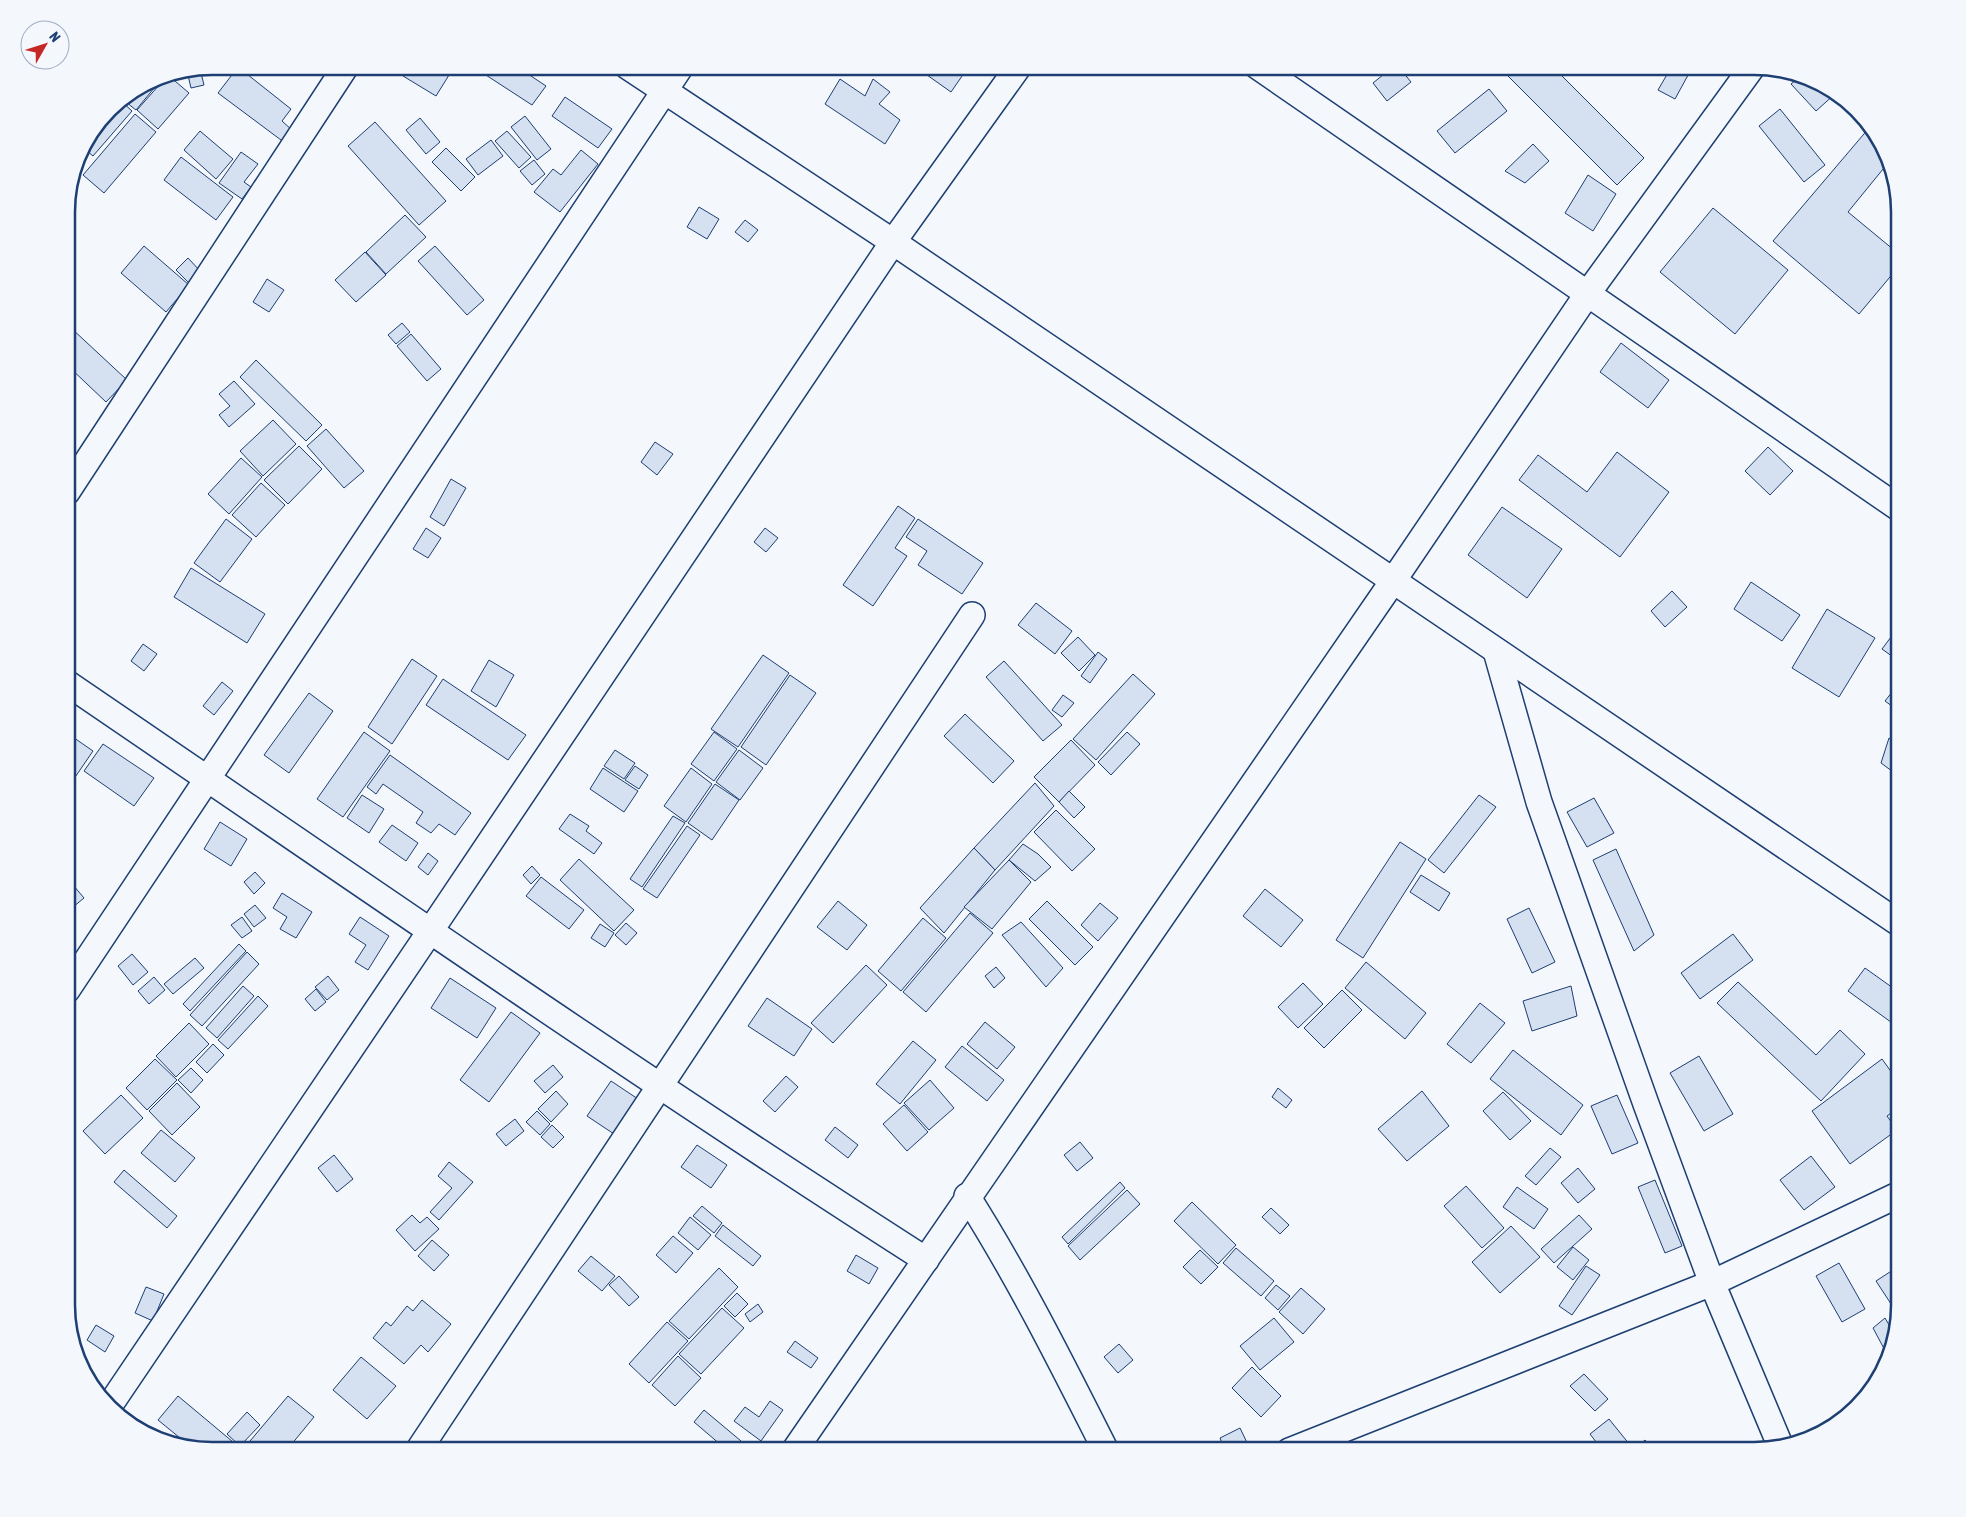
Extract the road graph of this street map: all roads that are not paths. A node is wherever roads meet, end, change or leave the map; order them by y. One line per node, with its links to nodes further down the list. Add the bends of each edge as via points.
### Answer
1 (340, 75): 10 (street)
2 (640, 75): 7 (street)
3 (675, 75): 7 (street)
4 (1013, 75): 8 (street)
5 (1270, 75): 9 (street)
6 (1746, 75): 9 (street)
7 (664, 92): 8 (street); 16 (street)
8 (892, 242): 12 (street); 18 (street)
9 (1588, 293): 11 (street); 12 (street)
10 (75, 480)
11 (1891, 503)
12 (1393, 581): 14 (street); 21 (street)
13 (972, 615): 20 (street)
14 (1496, 651): 17 (street); 24 (street, via 1539,802)
15 (75, 688): 16 (street)
16 (208, 779): 18 (street); 19 (street)
17 (1891, 918)
18 (431, 930): 20 (street); 25 (street)
19 (75, 977)
20 (660, 1086): 23 (street); 27 (street)
21 (967, 1196): 23 (street); 29 (street, via 1002,1250)
22 (1891, 1198): 24 (street)
23 (926, 1260): 28 (street)
24 (1712, 1283): 26 (street); 30 (street)
25 (113, 1400)
26 (1778, 1440)
27 (424, 1442)
28 (800, 1442)
29 (1101, 1442)
30 (1312, 1442)

